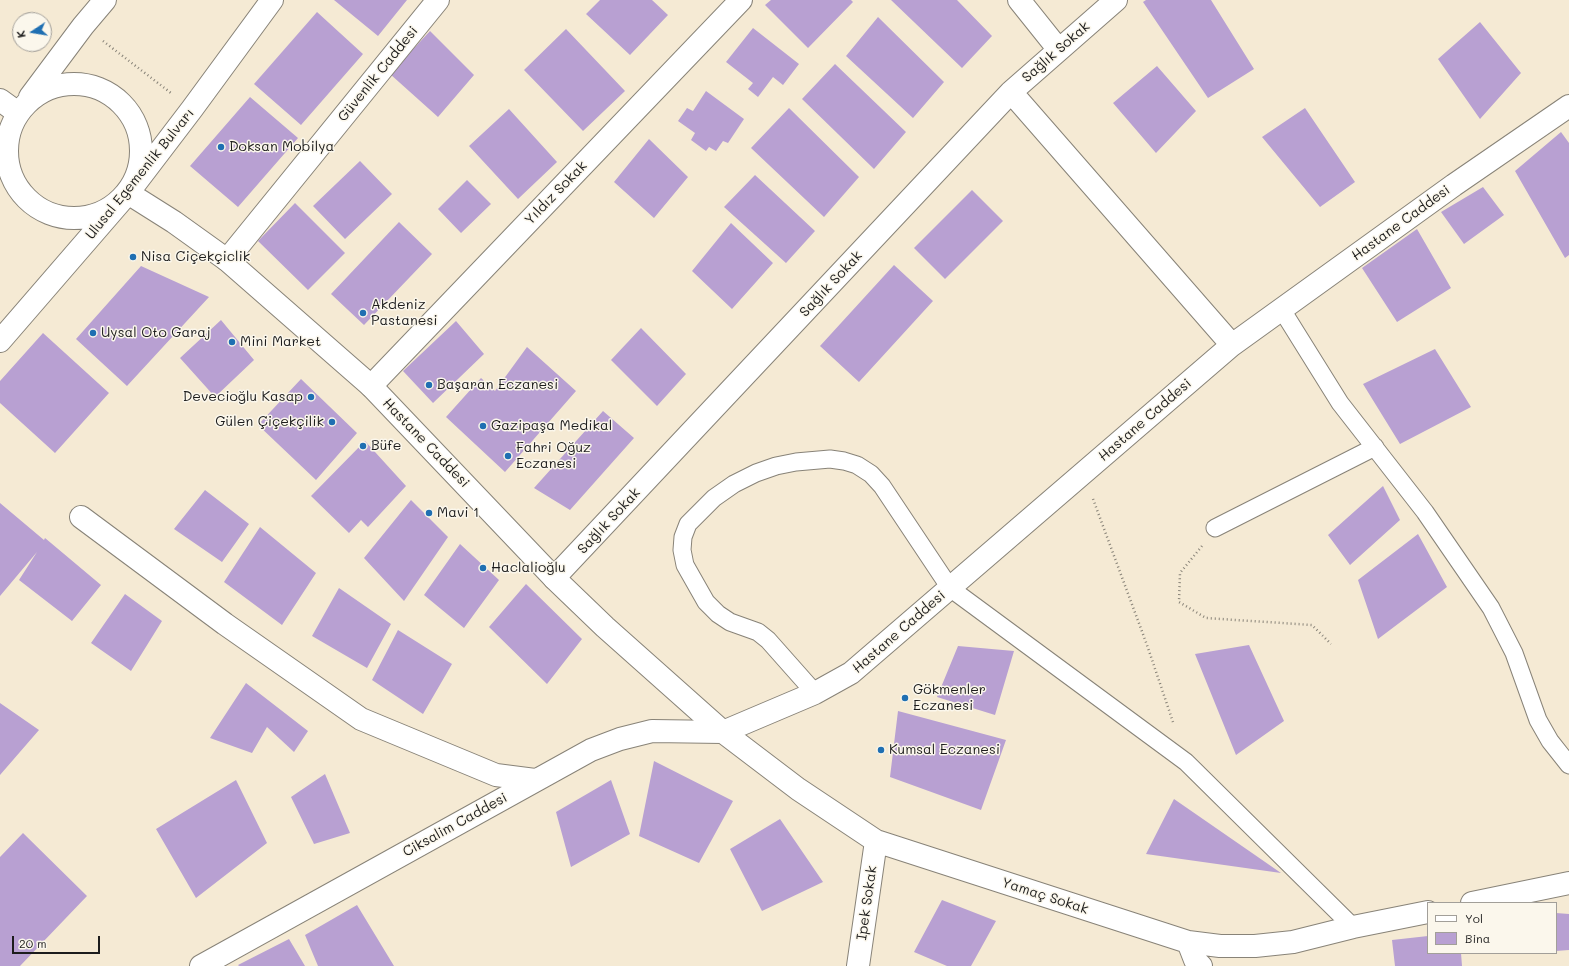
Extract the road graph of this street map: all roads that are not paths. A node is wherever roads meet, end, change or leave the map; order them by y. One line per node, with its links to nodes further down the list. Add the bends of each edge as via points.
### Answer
1 (105, 0): 11 (main road)
2 (272, 0): 13 (main road, Ulusal Egemenlik Bulvarı)
3 (438, 0): 14 (main road, Güvenlik Caddesi)
4 (741, 0): 18 (main road, Yıldız Sokak)
5 (1019, 0): 7 (main road)
6 (1116, 0): 7 (main road, Sağlık Sokak)
7 (1059, 50): 8 (main road, Sağlık Sokak)
8 (1011, 92): 17 (main road); 22 (main road, Sağlık Sokak)
9 (0, 100): 11 (main road)
10 (1569, 106): 15 (main road, Hastane Caddesi, via 1454,185)
11 (18, 113): 12 (main road); 13 (main road, via 8,134 6,158 12,180 25,199 44,213 66,219 90,218 111,208); 13 (main road, via 32,97 51,87 72,83 94,86 113,96 129,112 139,131 142,152 138,174)
12 (0, 137)
13 (128, 193): 14 (main road, Hastane Caddesi); 16 (main road, Ulusal Egemenlik Bulvarı)
14 (227, 260): 18 (main road, Hastane Caddesi)
15 (1282, 310): 17 (main road, Hastane Caddesi); 19 (lane, via 1340,403)
16 (0, 341)
17 (1232, 345): 23 (main road, Hastane Caddesi)
18 (371, 386): 22 (main road, Hastane Caddesi)
19 (1375, 447): 21 (lane); 26 (lane, via 1425,512 1491,608 1514,653 1538,720 1550,742)
20 (81, 517): 27 (main road, via 361,719 496,775)
21 (1215, 528)
22 (554, 578): 25 (main road, Hastane Caddesi, via 605,628)
23 (950, 588): 24 (main road, Hastane Caddesi, via 851,674); 24 (lane, via 882,486 871,474 857,465 830,459 776,466 734,484 714,498 688,524 682,550 685,565 706,602 718,614 730,622 758,632 768,640); 32 (lane, via 1186,762)
24 (815, 693): 25 (main road, Hastane Caddesi)
25 (724, 732): 27 (main road, Ciksalim Caddesi, via 652,732 620,739 591,750); 28 (main road, Hastane Caddesi, via 798,789)
26 (1569, 764)
27 (535, 780): 34 (main road, Ciksalim Caddesi)
28 (876, 841): 33 (main road, Yamaç Sokak); 35 (main road, Ipek Sokak)
29 (1569, 884): 30 (main road)
30 (1477, 902)
31 (1427, 912): 32 (main road, Yamaç Sokak)
32 (1354, 927): 33 (main road, Yamaç Sokak, via 1293,942 1262,945 1220,946)
33 (1188, 942): 36 (main road)
34 (201, 966)
35 (858, 966)
36 (1201, 966)

